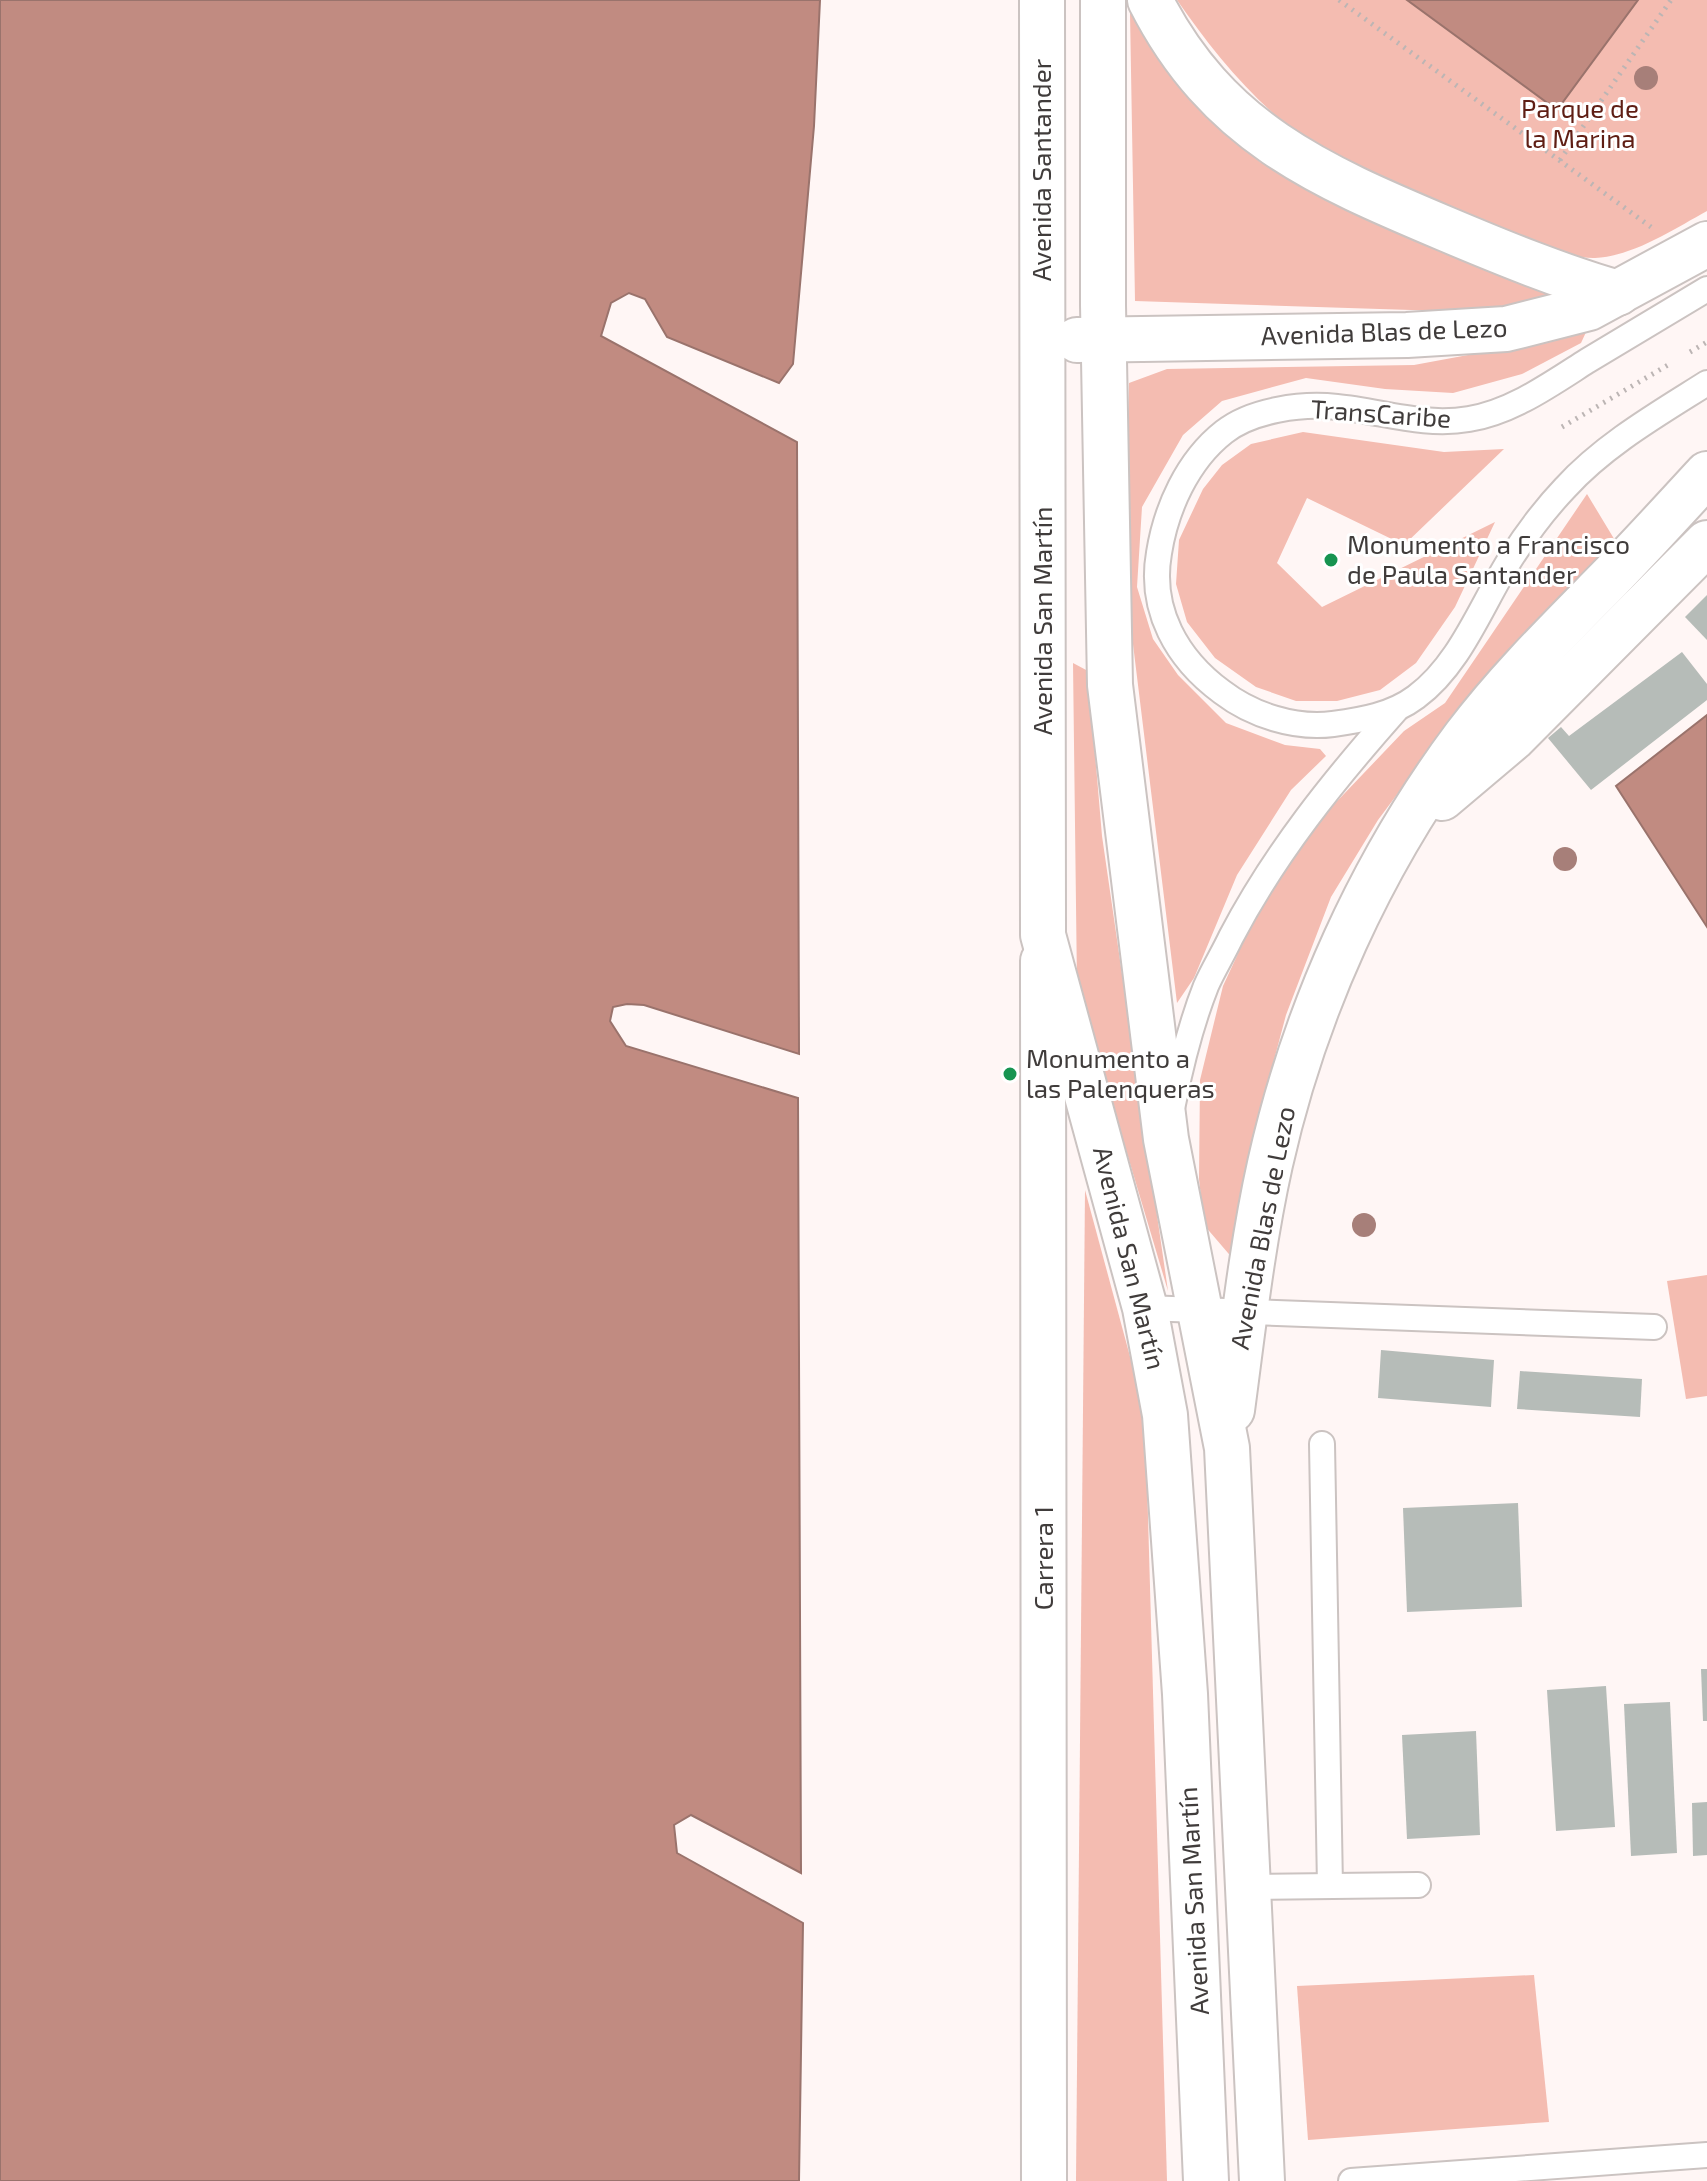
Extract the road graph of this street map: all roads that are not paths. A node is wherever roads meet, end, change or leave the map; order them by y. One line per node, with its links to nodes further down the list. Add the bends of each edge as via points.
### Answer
1 (1042, 0): 9 (main road, Avenida Santander)
2 (1103, 0): 8 (main road)
3 (1150, 0): 7 (main road, via 1206,84 1255,132 1293,156 1399,209 1536,267)
4 (1707, 244): 7 (main road, Avenida Blas de Lezo)
5 (1707, 266): 7 (lane)
6 (1707, 289): 13 (lane, TransCaribe, via 1506,407 1468,419 1427,420 1336,407 1292,408 1252,417 1224,431 1195,463 1164,525 1157,565 1159,605 1173,638 1199,675 1235,702 1282,721 1360,721)
7 (1618, 293): 8 (main road, Avenida Blas de Lezo, via 1589,308 1506,329)
8 (1104, 340): 9 (main road, Avenida Blas de Lezo); 16 (main road, Avenida San Martín, via 1110,685)
9 (1043, 341): 15 (main road, Avenida San Martín)
10 (1707, 383): 13 (lane, TransCaribe, via 1602,454 1567,485 1511,558 1434,682)
11 (1707, 474): 14 (main road, Avenida Blas de Lezo, via 1497,697)
12 (1707, 543): 14 (main road, via 1513,738)
13 (1397, 708): 16 (lane, TransCaribe, via 1295,832 1253,896 1207,985 1183,1057)
14 (1406, 828): 19 (main road, Avenida Blas de Lezo, via 1360,907 1295,1071 1270,1166)
15 (1043, 935): 17 (main road, Avenida San Martín); 29 (main road, Carrera 1)
16 (1166, 1139): 18 (main road, Avenida San Martín)
17 (1145, 1308): 18 (lane); 30 (main road, Avenida San Martín, via 1165,1415 1185,1694)
18 (1200, 1310): 19 (lane); 22 (main road, Avenida San Martín)
19 (1245, 1312): 20 (lane); 22 (main road, Avenida Blas de Lezo)
20 (1654, 1327)
21 (1322, 1444): 24 (lane)
22 (1227, 1448): 25 (main road, Avenida San Martín)
23 (1418, 1885): 24 (lane)
24 (1330, 1886): 25 (lane)
25 (1248, 1887): 31 (main road, Avenida San Martín)
26 (1707, 2155): 27 (lane)
27 (1672, 2169): 28 (lane)
28 (1363, 2180): 32 (lane)
29 (1044, 2181)
30 (1206, 2181)
31 (1262, 2181)
32 (1351, 2181)

